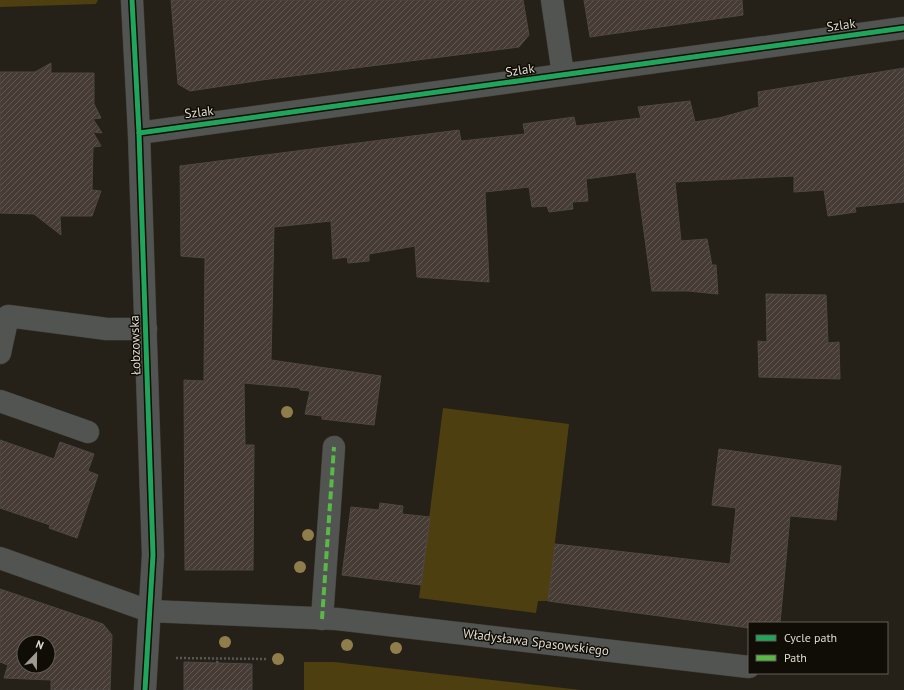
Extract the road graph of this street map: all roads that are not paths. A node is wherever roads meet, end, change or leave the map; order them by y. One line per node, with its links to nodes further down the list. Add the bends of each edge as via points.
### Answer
1 (132, 0): 5 (street, Łobzowska)
2 (552, 0): 4 (street)
3 (904, 28): 4 (street, Szlak)
4 (563, 74): 5 (street, Szlak)
5 (139, 133): 6 (street, Łobzowska)
6 (146, 329): 7 (street, via 107,329 8,316); 12 (street, Łobzowska, via 153,555)
7 (0, 353)
8 (0, 401): 9 (street)
9 (88, 432)
10 (334, 447): 13 (street)
11 (0, 558): 12 (street, Władysława Spasowskiego)
12 (149, 611): 13 (street, Władysława Spasowskiego); 15 (street, Łobzowska)
13 (330, 619): 14 (street, Władysława Spasowskiego)
14 (748, 667)
15 (145, 690)

